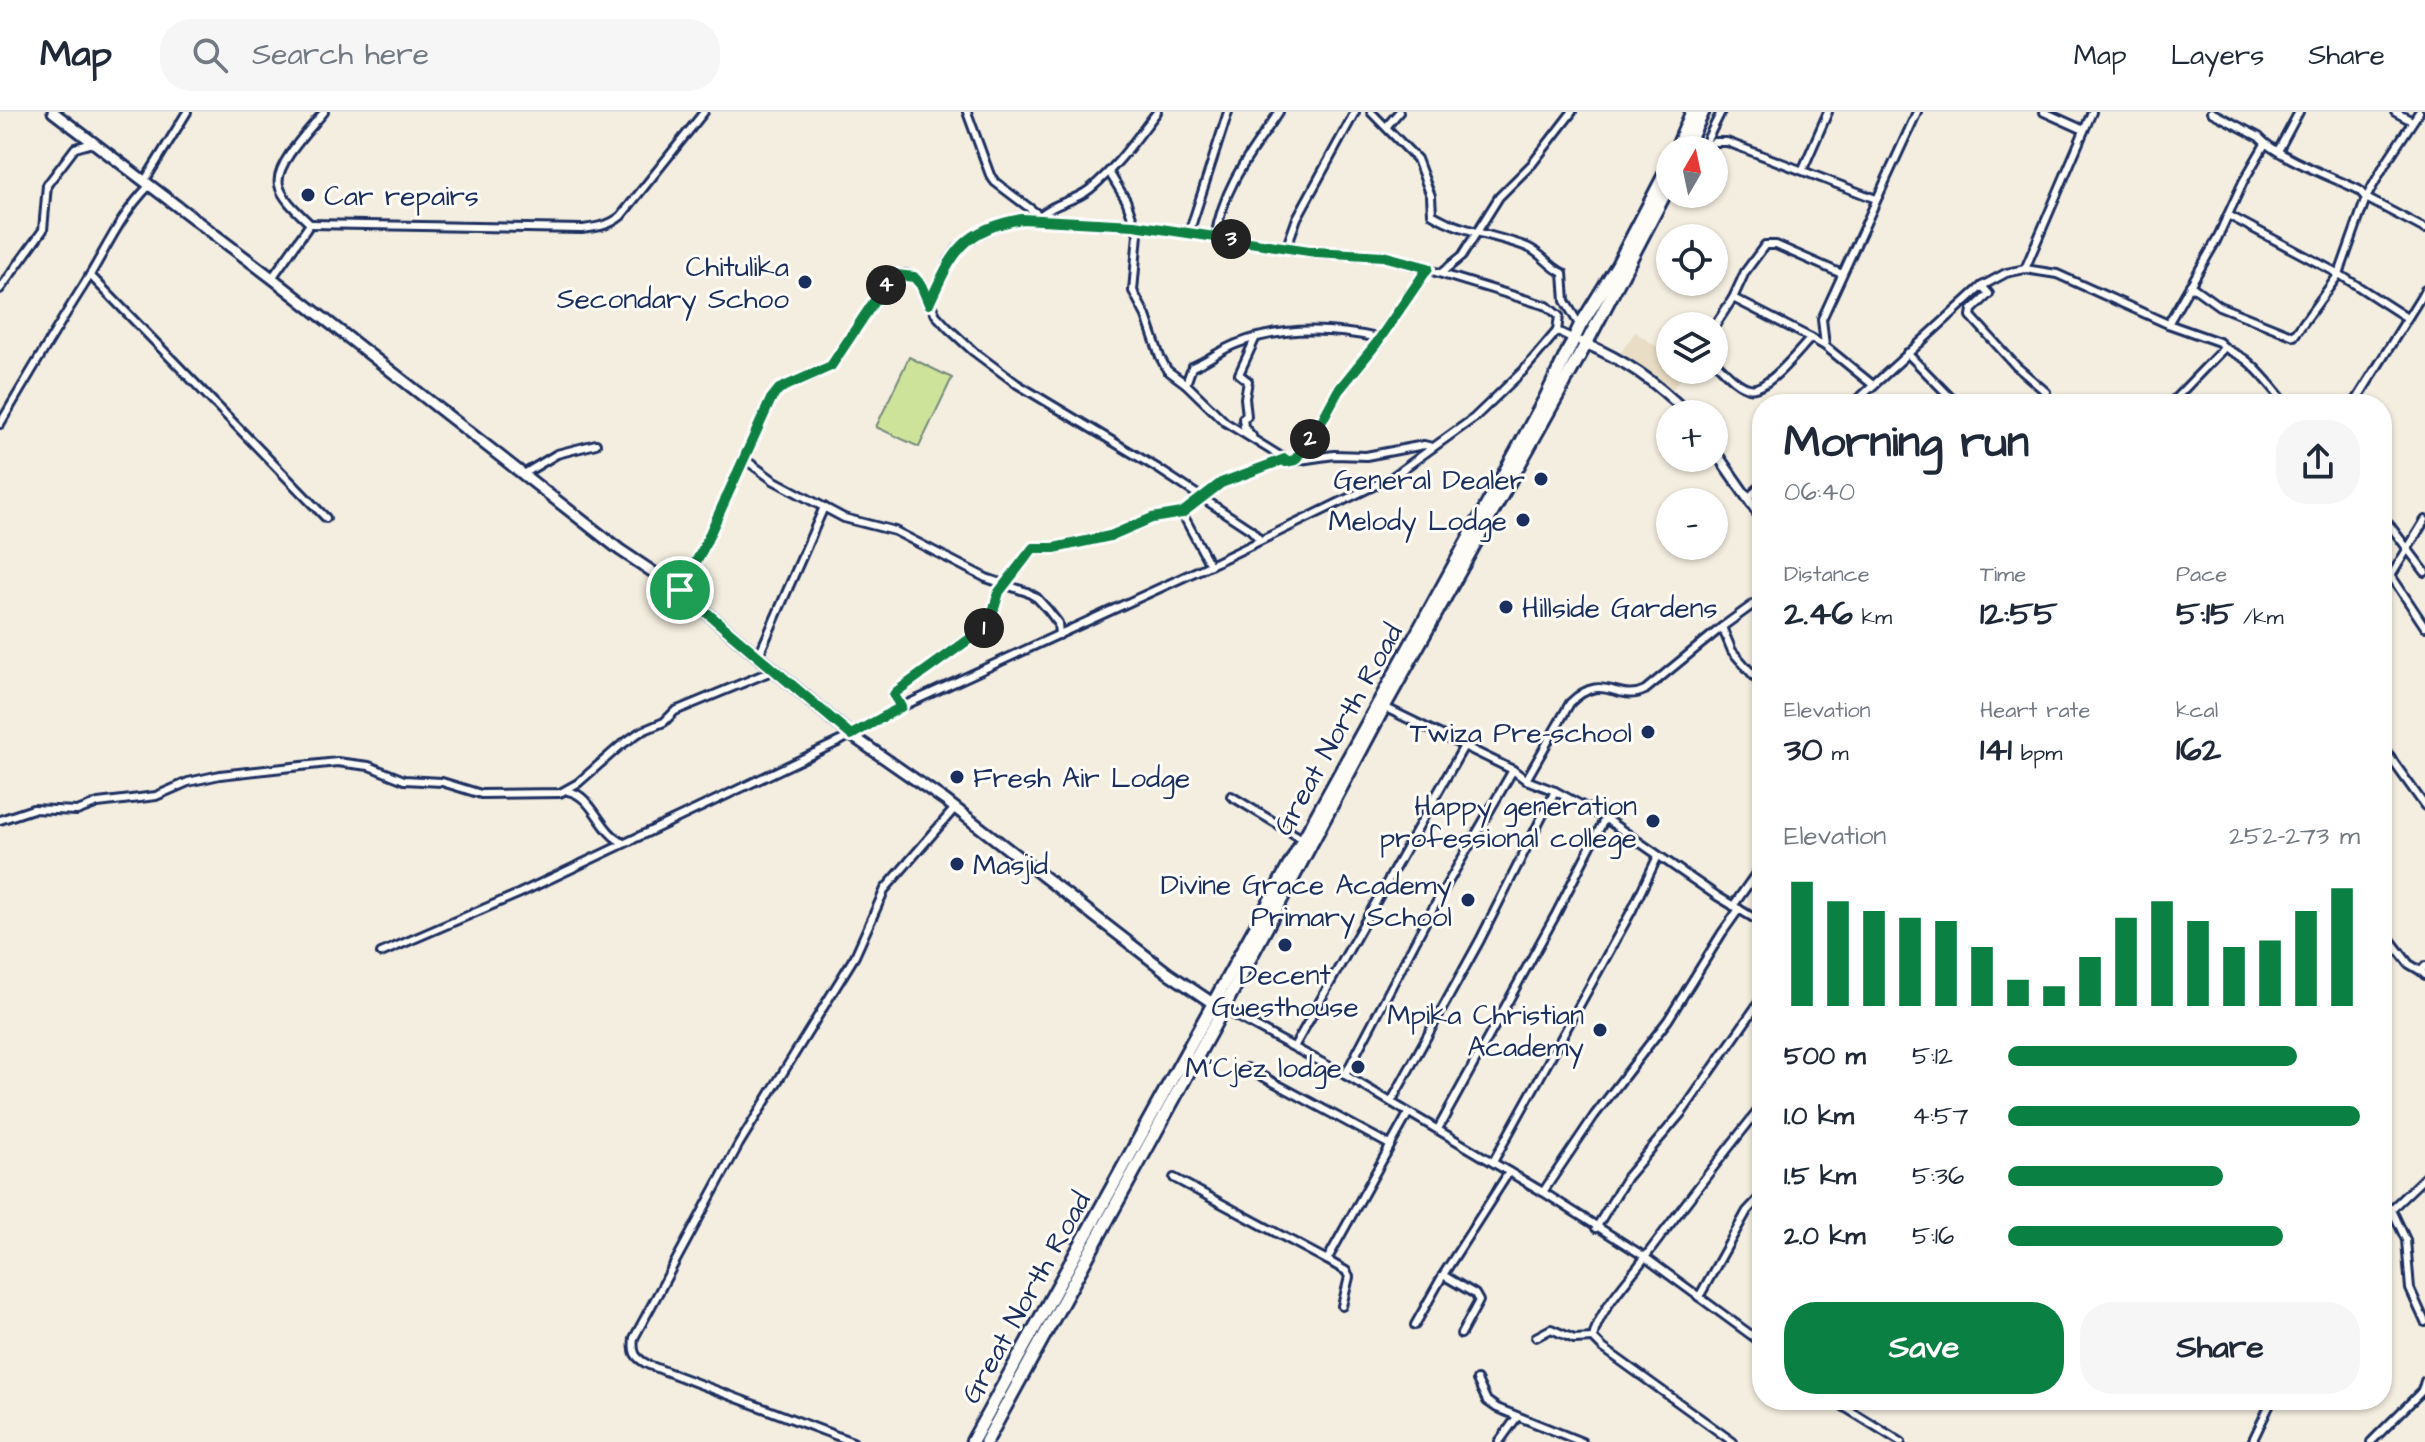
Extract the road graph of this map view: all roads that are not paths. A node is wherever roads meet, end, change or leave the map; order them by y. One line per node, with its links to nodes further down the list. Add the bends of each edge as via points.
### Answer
1 (53, 112): 31 (main road)
2 (187, 112): 36 (street)
3 (324, 112): 43 (street, via 279,173 281,191)
4 (704, 112): 43 (street, via 621,216 601,227)
5 (967, 112): 42 (street, via 990,175)
6 (1157, 112): 35 (street)
7 (1228, 112): 47 (street)
8 (1279, 112): 48 (street, via 1242,162 1218,217)
9 (1355, 112): 49 (street)
10 (1371, 112): 25 (street)
11 (1399, 112): 25 (street)
12 (1572, 112): 46 (street)
13 (1692, 112): 27 (highway)
14 (1703, 112): 28 (highway)
15 (1721, 112): 29 (street)
16 (1828, 112): 34 (street)
17 (1917, 112): 39 (street)
18 (2044, 112): 26 (street)
19 (2092, 112): 26 (street)
20 (2211, 112): 32 (street)
21 (2299, 112): 33 (street)
22 (2395, 112): 24 (street)
23 (2419, 112): 24 (street)
24 (2412, 121): 38 (street)
25 (1387, 126): 46 (street, via 1417,159 1432,214)
26 (2084, 130): 51 (street)
27 (1682, 136)
28 (1692, 136)
29 (1709, 136)
30 (1728, 142): 34 (street)
31 (93, 143): 36 (main road); 59 (street, via 75,148 47,185 43,230)
32 (2265, 144): 33 (street); 41 (street)
33 (2278, 151): 38 (street)
34 (1803, 169): 39 (street)
35 (1109, 172): 42 (street, via 1076,199 1050,206); 44 (street)
36 (147, 184): 55 (street); 56 (main road)
37 (1656, 191): 66 (highway, Great North Road)
38 (2366, 198): 45 (street); 54 (street)
39 (1876, 199): 53 (street)
40 (1657, 208): 72 (highway, Great North Road)
41 (2228, 215): 54 (street); 57 (street)
42 (1040, 218): 44 (street); 62 (street, via 1009,221 966,241 949,261)
43 (310, 224): 56 (street)
44 (1134, 225): 47 (street); 77 (street, via 1139,240 1133,291 1160,357 1172,376)
45 (2425, 229)
46 (1476, 230): 52 (street, via 1462,256); 66 (street, via 1531,249 1563,273 1565,301)
47 (1189, 233): 48 (street)
48 (1215, 238): 49 (street)
49 (1287, 246): 50 (street, via 1383,256)
50 (1428, 268): 52 (street); 68 (street)
51 (2025, 269): 58 (street); 65 (street, via 2057,274)
52 (1441, 273): 67 (street, via 1547,306 1559,316)
53 (1842, 274): 61 (street, via 1768,244 1752,260); 73 (street, via 1822,319)
54 (2339, 274): 57 (street, via 2294,336 2229,311); 64 (street)
55 (90, 275): 86 (street); 101 (street)
56 (272, 278): 94 (main road)
57 (2190, 285): 65 (street)
58 (1982, 286): 75 (street); 81 (street, via 1989,294 1971,316)
59 (0, 289)
60 (2425, 290): 64 (street)
61 (1733, 298): 63 (street); 69 (street)
62 (929, 304): 90 (street, via 914,277 892,279 831,366 779,389); 97 (street, via 973,351 1017,384)
63 (1724, 312)
64 (2407, 318): 84 (street)
65 (2168, 324): 74 (street)
66 (1580, 326): 71 (highway, Great North Road)
67 (1557, 331): 71 (street); 89 (street, via 1474,418)
68 (1378, 338): 70 (street, via 1311,329); 92 (street)
69 (1811, 338): 73 (street); 76 (street, via 1762,387 1743,386)
70 (1255, 339): 77 (street, via 1192,367); 87 (street, via 1239,374 1248,381 1244,427)
71 (1574, 339): 72 (main road); 133 (highway, Great North Road)
72 (1586, 344): 85 (main road, via 1644,374); 120 (highway, Great North Road)
73 (1825, 346): 78 (street)
74 (2224, 348): 82 (street); 83 (street, via 2245,359)
75 (1907, 353): 78 (street); 80 (street)
76 (1728, 373)
77 (1186, 384): 87 (street, via 1225,422)
78 (1873, 385): 79 (street)
79 (1864, 394)
80 (1945, 394)
81 (2046, 394)
82 (2180, 394)
83 (2277, 394)
84 (2361, 394)
85 (1673, 400)
86 (0, 424)
87 (1257, 441): 91 (street)
88 (596, 444): 94 (street, via 557,454)
89 (1432, 447): 92 (street); 104 (street, via 1392,477)
90 (743, 458): 99 (street); 111 (street)
91 (1285, 459): 92 (street); 97 (street, via 1225,480)
92 (1295, 460)
93 (1728, 470): 96 (main road)
94 (522, 475): 111 (main road)
95 (1752, 494): 96 (street)
96 (1748, 498): 98 (main road)
97 (1201, 499): 100 (street); 104 (street)
98 (1752, 504)
99 (824, 507): 110 (street, via 904,535); 116 (street)
100 (1182, 513): 106 (street); 110 (street, via 1152,518 1110,536 1033,548)
101 (326, 518)
102 (2425, 520): 105 (street)
103 (2392, 529): 105 (street)
104 (1260, 540): 106 (street)
105 (2406, 549): 107 (street); 108 (street)
106 (1210, 565): 115 (street)
107 (2425, 572)
108 (2392, 574)
109 (2392, 578): 114 (street)
110 (1005, 587): 115 (street, via 1037,598 1058,623); 119 (street, via 989,625 896,692)
111 (680, 590): 116 (main road)
112 (1752, 605): 113 (street)
113 (1722, 627): 118 (street, via 1732,651); 125 (street, via 1637,694 1605,687 1579,695)
114 (2425, 627)
115 (1059, 635): 119 (street)
116 (758, 657): 117 (main road)
117 (776, 669): 121 (main road); 126 (street, via 675,711 620,746)
118 (1752, 674)
119 (901, 707): 121 (street)
120 (1384, 707): 122 (street); 142 (highway, Great North Road)
121 (851, 735): 130 (main road); 134 (street)
122 (1464, 746): 124 (street); 144 (street)
123 (2392, 760): 129 (street)
124 (1513, 770): 125 (street); 146 (street)
125 (1526, 780): 127 (street)
126 (568, 791): 132 (street, via 481,794 442,782 396,778 347,761 220,775 156,796 77,811 33,809); 134 (street, via 578,793 608,832)
127 (1555, 791): 131 (street); 147 (street)
128 (1231, 796): 133 (street)
129 (2425, 806)
130 (955, 808): 142 (main road); 177 (street, via 885,889 855,956 739,1144 632,1350 649,1365)
131 (1605, 818): 135 (street); 150 (street)
132 (0, 820)
133 (1304, 840): 142 (highway, Great North Road)
134 (624, 843): 140 (street)
135 (1658, 856): 137 (street); 152 (street)
136 (1752, 882): 137 (street)
137 (1736, 908): 138 (street); 156 (street, via 1668,1020)
138 (1752, 917)
139 (2392, 942): 141 (street, via 2409,964)
140 (381, 953)
141 (2424, 971)
142 (1218, 1006): 144 (street); 178 (highway, Great North Road); 179 (highway, Great North Road)
143 (1752, 1012): 160 (street, via 1683,1111 1627,1177)
144 (1294, 1047): 146 (street)
145 (1247, 1068): 151 (street)
146 (1345, 1075): 147 (street)
147 (1391, 1102): 148 (street)
148 (1408, 1114): 150 (street); 151 (street)
149 (1752, 1118): 161 (street)
150 (1438, 1129): 152 (street)
151 (1390, 1145): 162 (street)
152 (1493, 1162): 153 (street)
153 (1509, 1172): 156 (street); 163 (street)
154 (2425, 1177): 158 (street)
155 (1174, 1178): 162 (street)
156 (1543, 1192): 160 (street)
157 (1752, 1206): 164 (street)
158 (2392, 1207)
159 (2392, 1210): 166 (street, via 2406,1240 2410,1289)
160 (1596, 1228): 161 (street)
161 (1645, 1257): 164 (street); 171 (street, via 1598,1322)
162 (1327, 1260): 165 (street, via 1349,1277)
163 (1443, 1275): 167 (street); 168 (street, via 1479,1301)
164 (1699, 1297): 169 (street)
165 (1342, 1306)
166 (2425, 1322)
167 (1415, 1325)
168 (1461, 1334)
169 (1752, 1336)
170 (1536, 1337): 171 (street, via 1551,1329 1574,1339)
171 (1593, 1338): 182 (street)
172 (1477, 1380): 176 (street, via 1487,1401)
173 (2425, 1381): 185 (street, via 2422,1391)
174 (1849, 1410): 183 (street)
175 (2267, 1410): 184 (street)
176 (1517, 1417): 180 (street); 181 (street)
177 (853, 1442)
178 (972, 1442)
179 (986, 1442)
180 (1499, 1442)
181 (1582, 1442)
182 (1733, 1442)
183 (1901, 1442)
184 (2252, 1442)
185 (2371, 1442)

